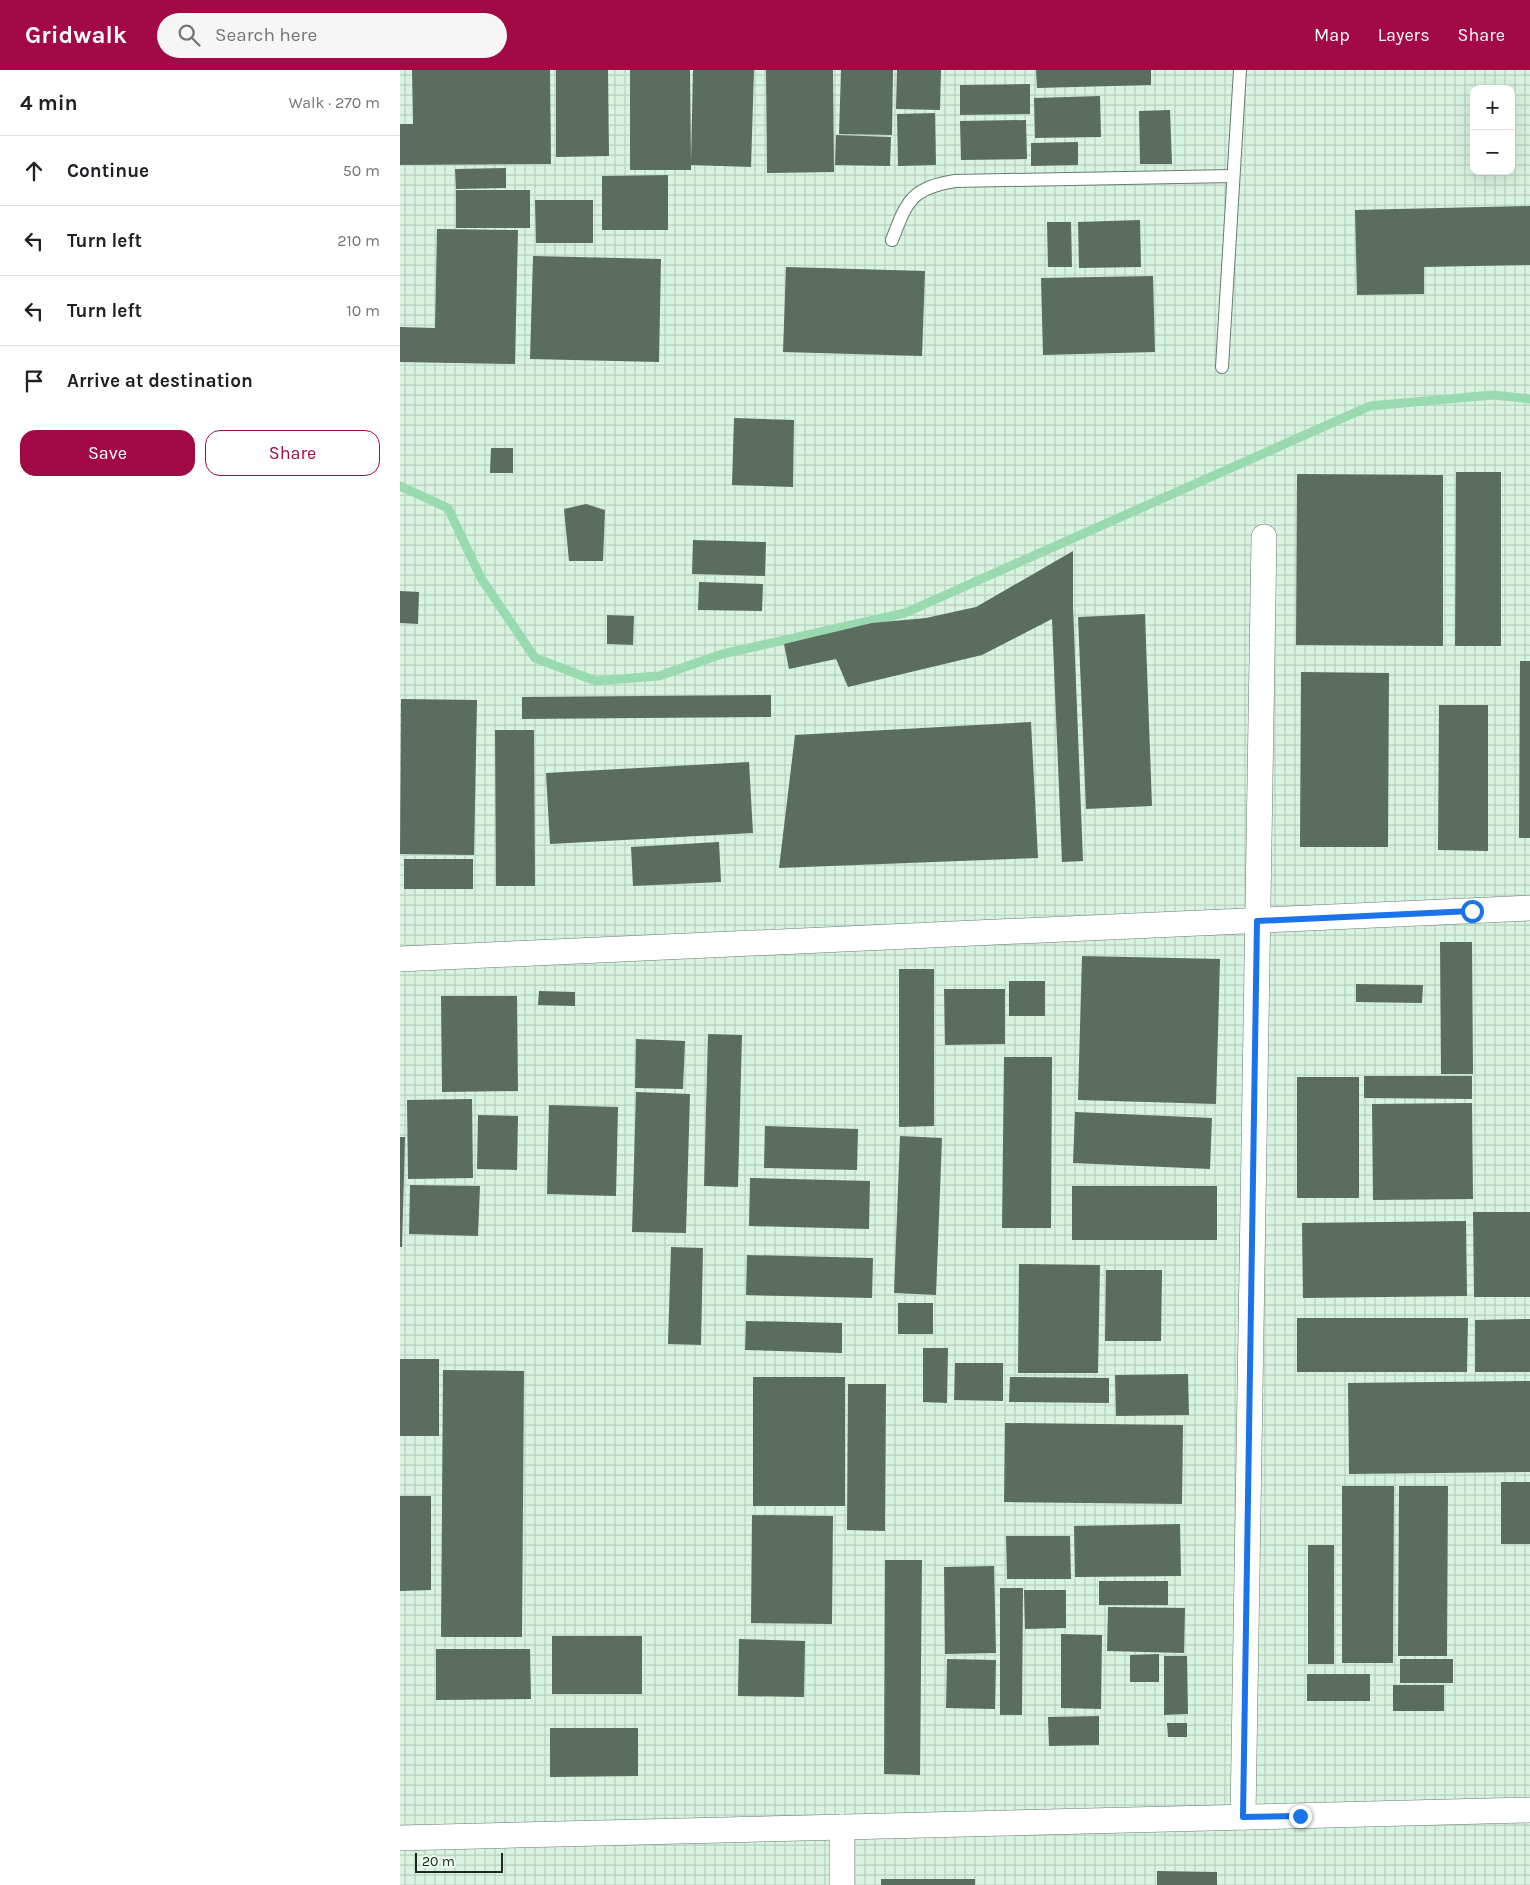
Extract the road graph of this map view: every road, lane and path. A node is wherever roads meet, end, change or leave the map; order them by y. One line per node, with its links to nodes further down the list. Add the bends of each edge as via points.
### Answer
1 (1240, 70): 2 (lane)
2 (1234, 176): 3 (lane, via 933,185 917,194 903,211); 4 (lane)
3 (892, 240)
4 (1222, 368)
5 (1264, 537): 7 (street)
6 (1530, 908): 7 (street)
7 (1257, 921): 8 (street); 10 (street)
8 (400, 959)
9 (1530, 1810): 10 (street)
10 (1243, 1817): 11 (street)
11 (842, 1827): 12 (street); 13 (street)
12 (400, 1838)
13 (842, 1885)

